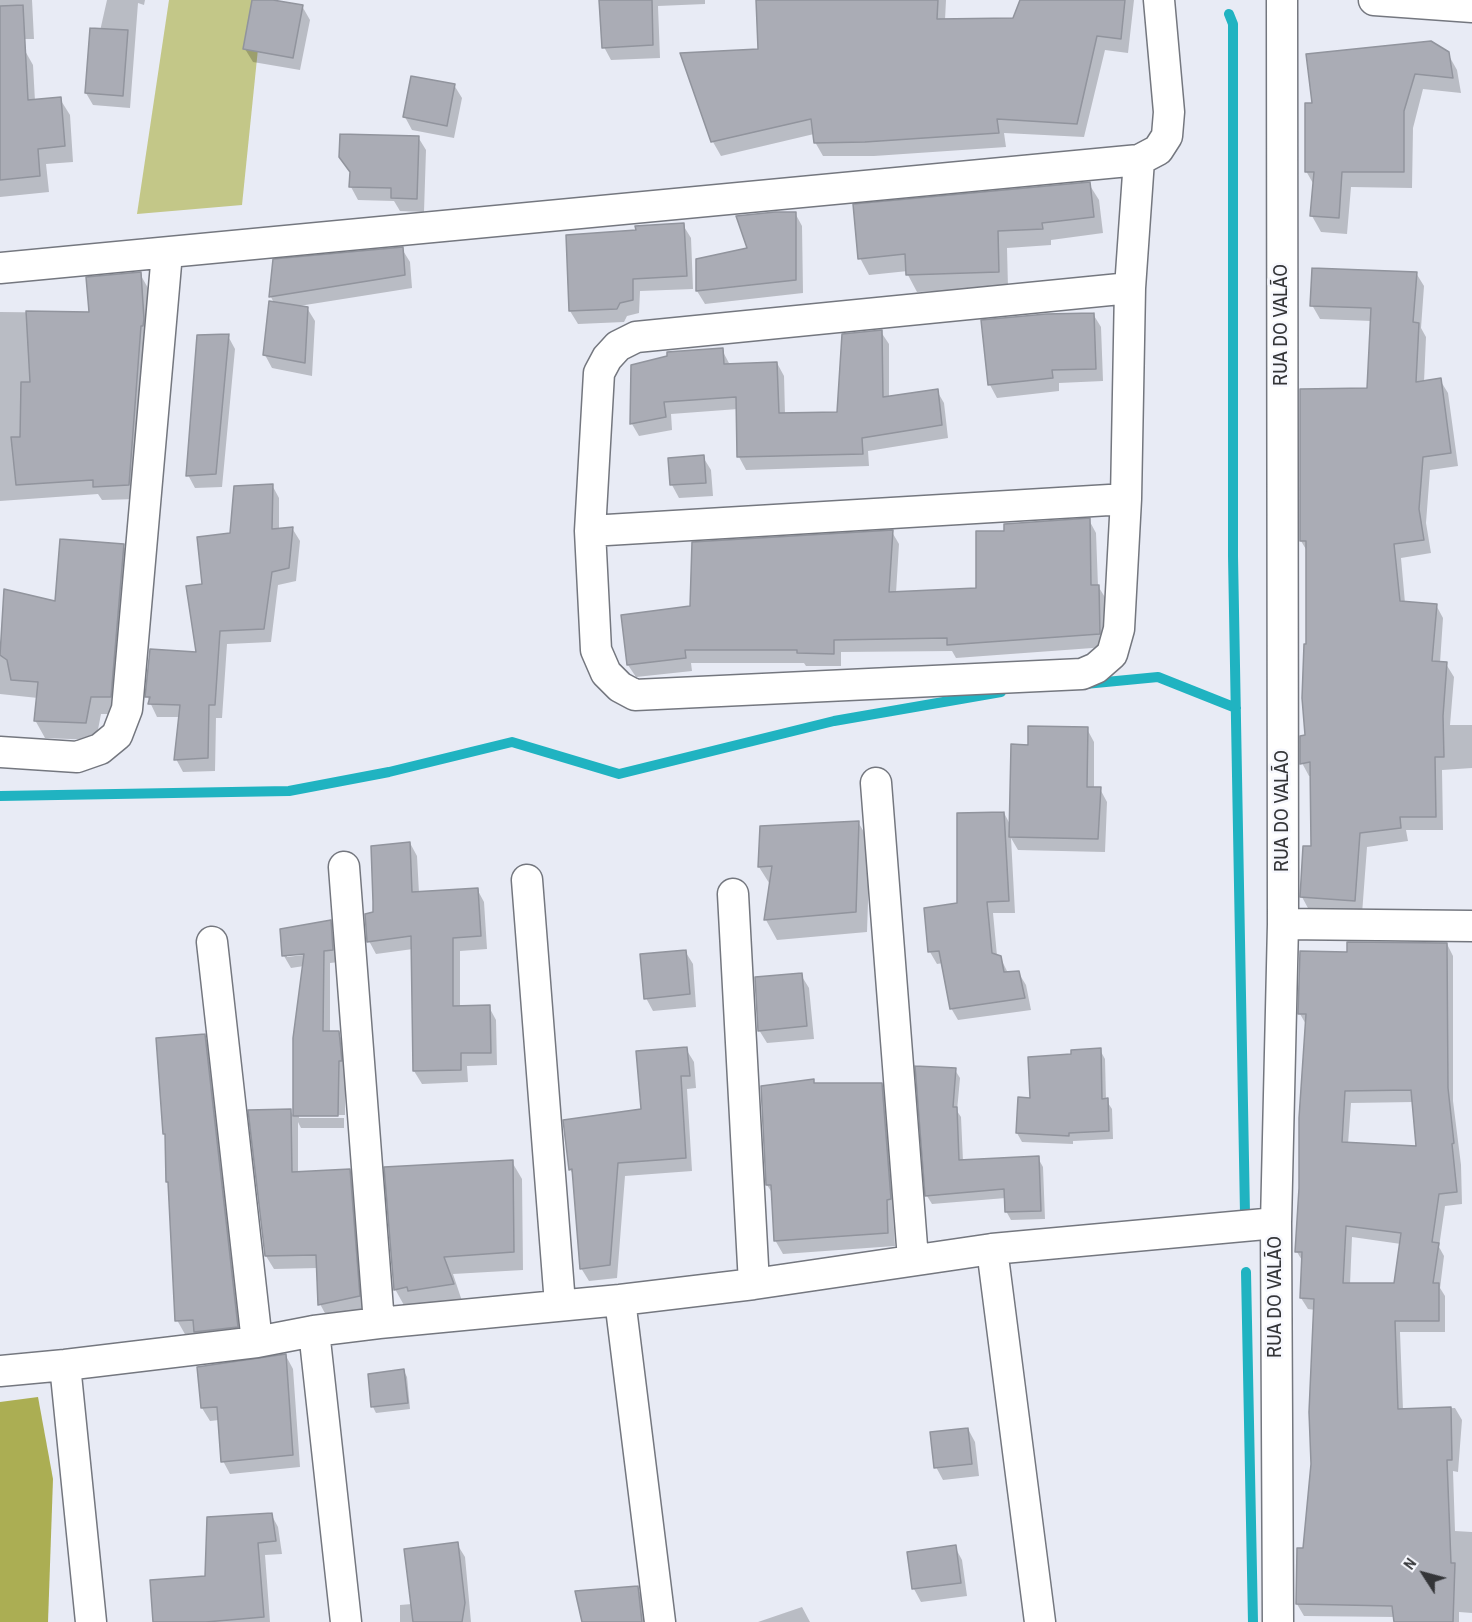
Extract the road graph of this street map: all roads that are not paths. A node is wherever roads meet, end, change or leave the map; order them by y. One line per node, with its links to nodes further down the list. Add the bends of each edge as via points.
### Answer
1 (1159, 0): 5 (street, via 1169,112 1167,136 1158,150)
2 (1282, 0): 16 (street, RUA DO VALÃO)
3 (1374, 0): 4 (street)
4 (1472, 7)
5 (1139, 160): 6 (street); 8 (street)
6 (167, 253): 7 (street); 11 (street, via 128,709 117,735 100,749 77,757)
7 (0, 268)
8 (1130, 288): 9 (street); 10 (street, via 636,337 618,346 599,373)
9 (1125, 499): 10 (street); 10 (street, via 1119,628 1112,654 1096,668 1070,675 635,695 606,673 596,650)
10 (590, 531)
11 (0, 752)
12 (876, 783): 21 (street)
13 (344, 867): 25 (street)
14 (527, 880): 24 (street)
15 (733, 894): 22 (street)
16 (1283, 924): 17 (street); 19 (street, RUA DO VALÃO)
17 (1472, 926)
18 (212, 942): 27 (street)
19 (1276, 1223): 20 (street); 34 (street, RUA DO VALÃO)
20 (992, 1249): 21 (street); 33 (street)
21 (913, 1259): 22 (street)
22 (754, 1284): 23 (street)
23 (620, 1300): 24 (street); 32 (street)
24 (560, 1304): 25 (street)
25 (379, 1323): 26 (street)
26 (314, 1331): 27 (street); 31 (street)
27 (257, 1342): 28 (street)
28 (65, 1365): 29 (street); 30 (street)
29 (0, 1371)
30 (91, 1622)
31 (346, 1622)
32 (660, 1622)
33 (1040, 1622)
34 (1278, 1622)

